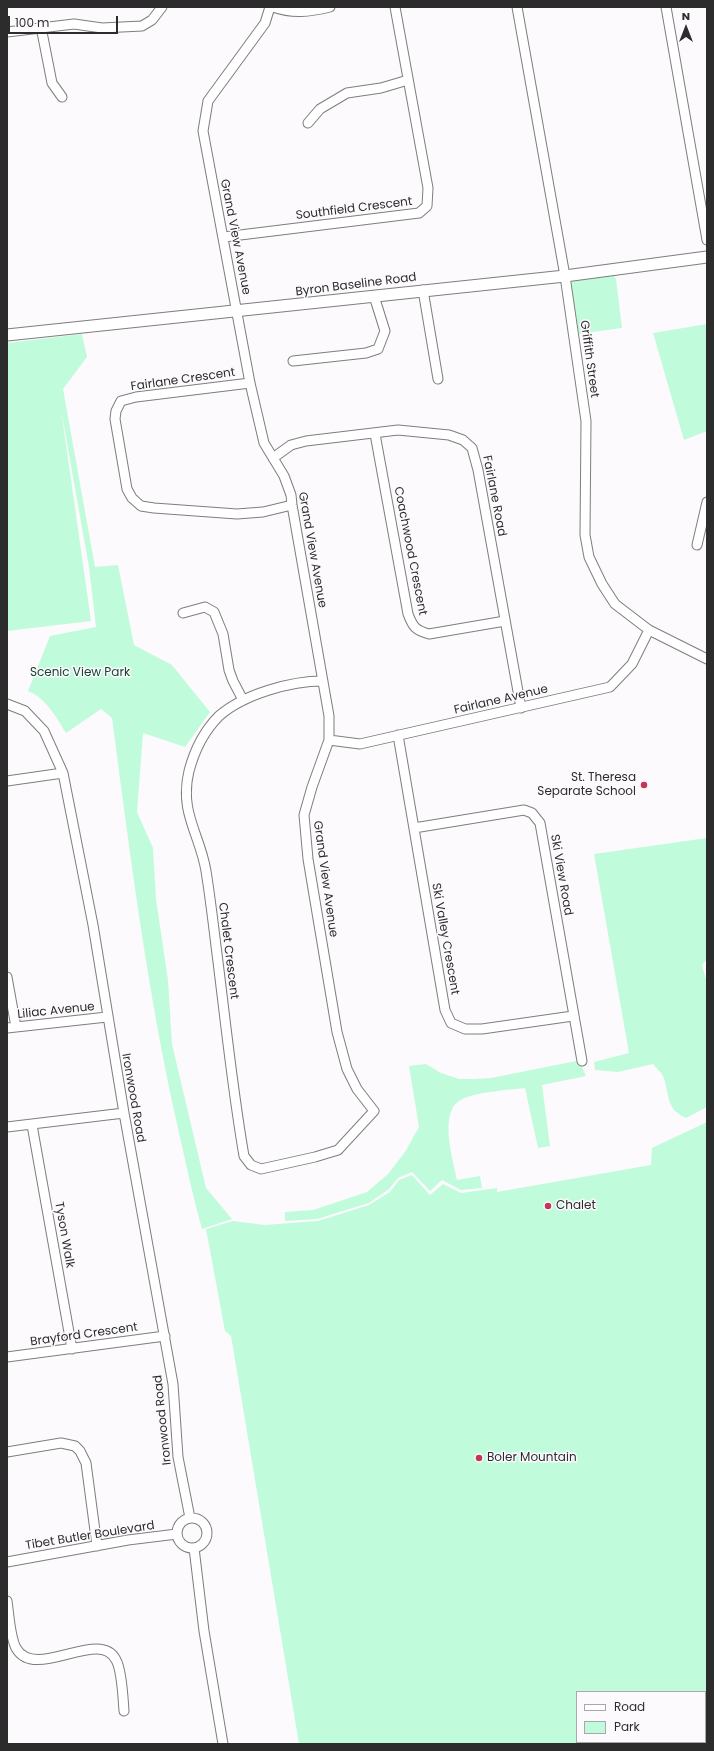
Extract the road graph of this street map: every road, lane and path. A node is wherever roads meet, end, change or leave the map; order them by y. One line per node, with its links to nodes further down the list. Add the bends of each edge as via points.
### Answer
1 (162, 7): 7 (street, via 152,20 142,26 102,28 74,24)
2 (271, 7): 3 (street, via 288,12 315,11); 12 (street, Grand View Avenue, via 264,23 208,101 205,115 203,131 206,152)
3 (330, 7)
4 (395, 7): 9 (street, Southfield Crescent)
5 (517, 7): 15 (street, Griffith Street)
6 (666, 7): 13 (street)
7 (41, 27): 8 (street); 10 (street, via 52,83)
8 (7, 32)
9 (408, 80): 11 (street, via 381,88 347,93 320,109); 12 (street, Southfield Crescent, via 428,188 427,206 419,213)
10 (62, 97)
11 (308, 123)
12 (224, 237): 18 (street, Grand View Avenue)
13 (707, 240)
14 (707, 257): 15 (main road, Byron Baseline Road)
15 (565, 276): 16 (main road, Byron Baseline Road); 30 (street, Griffith Street, via 586,421 585,535 589,557 615,604)
16 (423, 290): 17 (main road, Byron Baseline Road); 21 (street)
17 (374, 296): 18 (main road, Byron Baseline Road); 20 (street, via 385,331 378,349)
18 (238, 311): 19 (main road, Byron Baseline Road); 22 (street, Grand View Avenue)
19 (7, 335)
20 (293, 361)
21 (438, 379)
22 (250, 383): 24 (street, Grand View Avenue, via 264,443); 26 (street, Fairlane Crescent, via 121,401 115,419 127,489 140,506 154,508 237,514 263,512)
23 (375, 434): 24 (street, Fairlane Road, via 306,441 290,445); 29 (street, Fairlane Road, via 398,430 449,435 463,440 472,448); 29 (street, Coachwood Crescent, via 408,614 412,624 418,631 429,634)
24 (273, 458): 26 (street, Grand View Avenue, via 284,476)
25 (707, 502): 27 (street)
26 (292, 505): 32 (street, Grand View Avenue)
27 (697, 545)
28 (183, 613): 33 (street, via 205,607 214,612 223,634 232,681)
29 (505, 621): 35 (street, Fairlane Road)
30 (649, 630): 31 (street, Griffith Street); 35 (street, Fairlane Avenue, via 632,664 610,687)
31 (707, 659)
32 (323, 681): 33 (street, Chalet Crescent, via 273,689); 37 (street, Grand View Avenue)
33 (243, 700): 46 (street, Chalet Crescent, via 219,716 202,738 189,772 186,799 188,817 206,870 244,1156 251,1166 261,1169 338,1150)
34 (7, 704): 38 (street, Ironwood Road, via 25,711 44,731)
35 (521, 708): 36 (street, Fairlane Avenue)
36 (398, 735): 37 (street, Fairlane Avenue, via 360,744); 40 (street, Ski Valley Crescent)
37 (330, 740): 46 (street, Grand View Avenue, via 304,815 308,859 337,1032 347,1069 357,1089)
38 (63, 773): 39 (street); 43 (street, Ironwood Road, via 93,925)
39 (7, 781)
40 (414, 828): 42 (street, Ski Valley Crescent, via 445,1010 451,1023 465,1029); 42 (street, Ski View Road, via 524,810 532,813 540,823)
41 (7, 977): 44 (street)
42 (573, 1016): 45 (street, Ski View Road)
43 (107, 1017): 44 (street, Liliac Avenue); 47 (street, Ironwood Road)
44 (11, 1028)
45 (582, 1062)
46 (374, 1111)
47 (124, 1113): 48 (street); 50 (street, Ironwood Road)
48 (32, 1125): 49 (street); 51 (street, Tyson Walk)
49 (7, 1127)
50 (165, 1336): 51 (street, Brayford Crescent); 54 (street, Ironwood Road, via 175,1397 178,1457)
51 (72, 1349): 52 (street, Brayford Crescent)
52 (7, 1357)
53 (7, 1452): 56 (street, via 61,1443 74,1446 80,1451 86,1463)
54 (190, 1518): 55 (street, via 181,1523); 57 (street, via 201,1522 207,1532 203,1543)
55 (177, 1534): 56 (street, Tibet Butler Boulevard); 57 (street, via 178,1540 184,1546)
56 (97, 1546): 58 (street, Tibet Butler Boulevard)
57 (194, 1548): 61 (street, via 204,1631)
58 (7, 1562)
59 (7, 1601): 60 (street, via 14,1643 25,1657 39,1660 97,1649 109,1651 118,1666)
60 (124, 1711)
61 (223, 1744)

